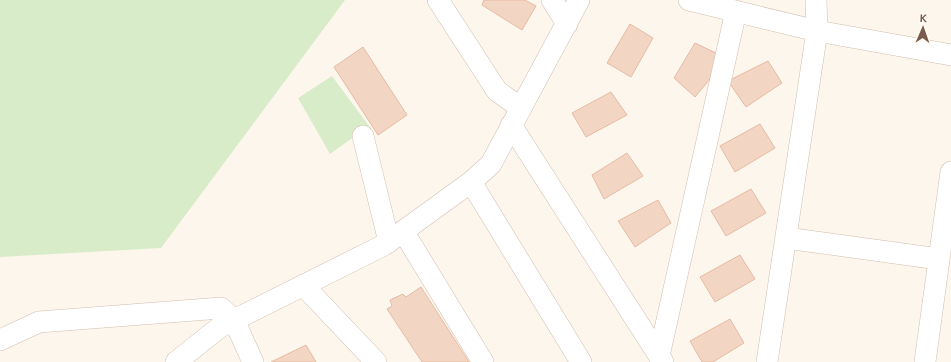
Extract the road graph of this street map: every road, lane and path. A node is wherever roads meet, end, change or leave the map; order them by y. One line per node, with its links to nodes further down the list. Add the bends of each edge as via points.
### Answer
1 (438, 0): 10 (street)
2 (552, 0): 7 (street)
3 (579, 0): 7 (street)
4 (689, 0): 6 (street)
5 (816, 0): 8 (street)
6 (736, 11): 8 (street); 20 (street)
7 (566, 24): 10 (street)
8 (817, 31): 9 (street); 15 (street)
9 (951, 55)
10 (516, 117): 13 (street, via 491,164); 20 (street)
11 (363, 136): 14 (street)
12 (951, 172): 16 (street)
13 (471, 182): 14 (street); 25 (street)
14 (396, 236): 17 (street, via 384,245); 24 (street)
15 (786, 238): 16 (street); 26 (street)
16 (939, 259): 27 (street)
17 (303, 285): 18 (street); 23 (street)
18 (234, 320): 19 (street, via 221,308 39,322); 21 (street, via 220,327); 22 (street)
19 (0, 340)
20 (661, 359)
21 (176, 362)
22 (253, 362)
23 (376, 362)
24 (483, 362)
25 (581, 362)
26 (767, 362)
27 (925, 362)

